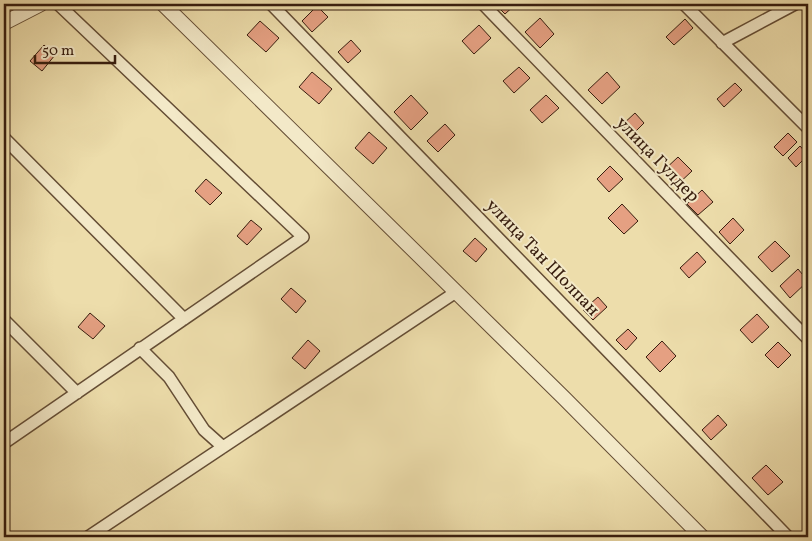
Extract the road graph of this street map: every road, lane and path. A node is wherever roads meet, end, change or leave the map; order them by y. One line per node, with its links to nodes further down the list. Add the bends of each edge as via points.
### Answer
1 (41, 4): 8 (street)
2 (58, 4): 13 (street, via 303,237)
3 (163, 4): 12 (street)
4 (271, 4): 22 (street, улица Тан Шолпан)
5 (483, 4): 15 (street, улица Гулдер)
6 (684, 4): 9 (street)
7 (795, 4): 9 (street)
8 (4, 23)
9 (722, 43): 10 (street)
10 (808, 128)
11 (4, 138): 13 (street)
12 (456, 292): 19 (street); 21 (street)
13 (184, 319): 16 (street)
14 (4, 320): 17 (street)
15 (808, 339)
16 (140, 348): 17 (street); 19 (street, via 169,377 204,430)
17 (77, 393): 18 (street)
18 (4, 443)
19 (223, 447): 20 (street)
20 (88, 537)
21 (702, 537)
22 (788, 537)

